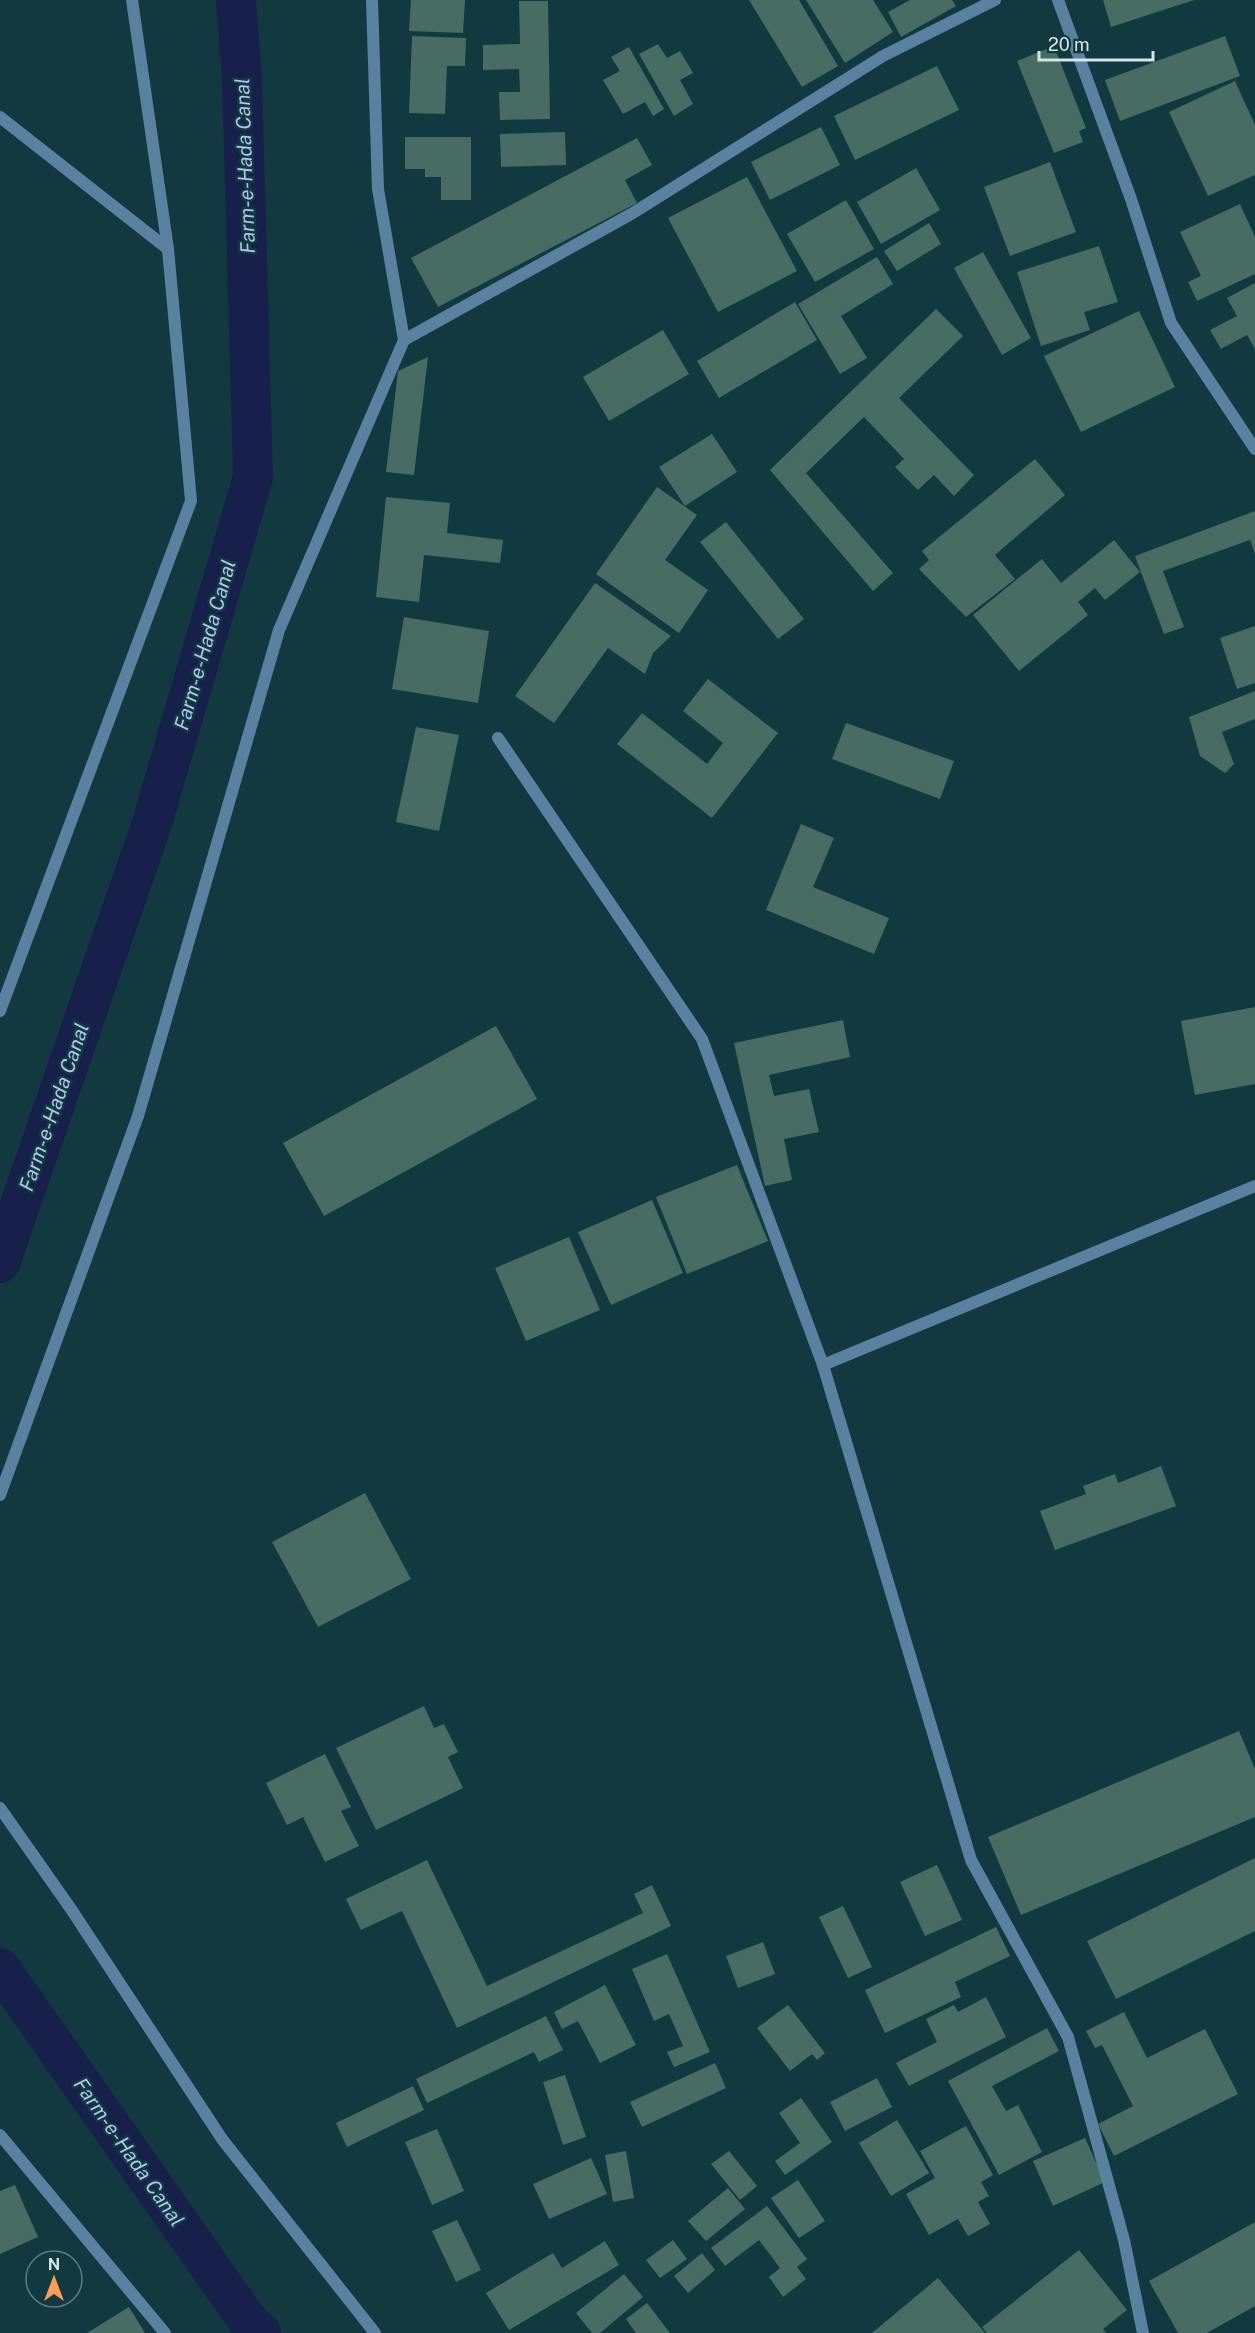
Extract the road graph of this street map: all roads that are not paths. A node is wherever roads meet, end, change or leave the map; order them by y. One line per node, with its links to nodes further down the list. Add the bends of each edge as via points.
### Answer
1 (132, 0): 6 (street)
2 (372, 0): 7 (street, via 378,189)
3 (995, 0): 7 (street, via 883,56 633,213)
4 (1058, 0): 8 (street, via 1171,322)
5 (0, 117): 6 (street)
6 (168, 249): 10 (street, via 191,501)
7 (404, 340): 13 (street, via 279,630 138,1116)
8 (1255, 449)
9 (498, 738): 12 (street, via 702,1039)
10 (0, 1011)
11 (1255, 1186): 12 (street)
12 (823, 1365): 18 (street, via 971,1860 1068,2037 1124,2240)
13 (0, 1495)
14 (0, 1808): 17 (street, via 222,2139)
15 (0, 2135): 16 (street)
16 (165, 2333)
17 (375, 2333)
18 (1143, 2333)

